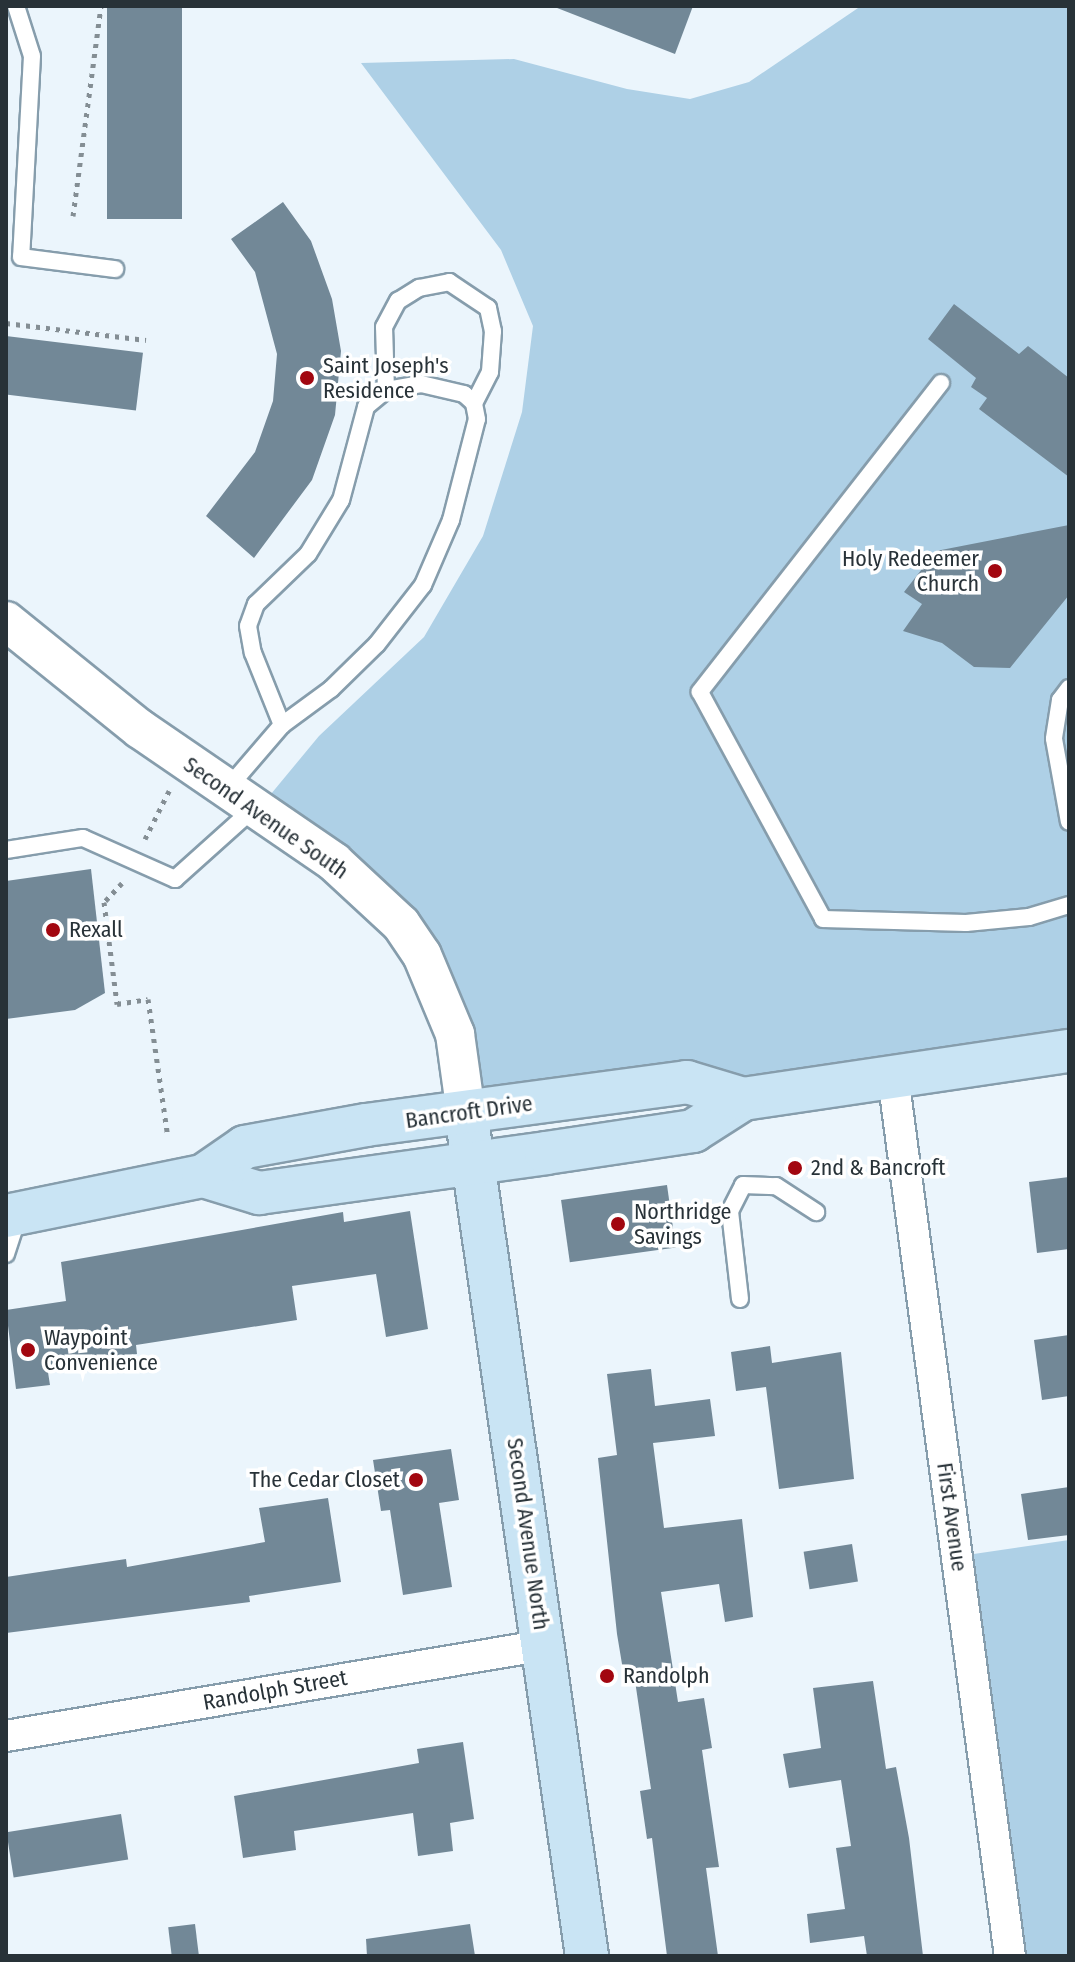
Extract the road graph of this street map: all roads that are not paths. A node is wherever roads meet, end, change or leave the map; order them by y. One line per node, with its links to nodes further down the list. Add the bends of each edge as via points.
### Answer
1 (16, 6): 2 (lane, via 32,56 21,257)
2 (115, 269)
3 (941, 383): 12 (lane, via 700,692 823,919 966,923 1029,917)
4 (386, 390): 5 (lane, via 421,384 464,394); 5 (lane, via 384,327 398,301 419,288 449,282 488,308 493,331 490,372); 8 (lane, via 366,407 341,500 308,554 256,604 248,626 253,653)
5 (474, 403): 8 (lane, via 477,419 451,520 423,585 377,644 331,689)
6 (6, 621): 9 (street, Second Avenue South, via 184,761)
7 (1069, 688): 10 (lane, via 1060,700 1054,739)
8 (282, 725): 9 (lane)
9 (241, 798): 11 (lane, via 175,879 83,838); 16 (street, Second Avenue South, via 334,862 401,924 422,955 455,1034)
10 (1069, 822)
11 (6, 850)
12 (1069, 905)
13 (1069, 1051): 14 (main road, Bancroft Drive)
14 (893, 1077): 15 (main road, Bancroft Drive); 26 (street, First Avenue)
15 (743, 1099): 16 (main road, Bancroft Drive, via 687,1082); 17 (main road, Bancroft Drive, via 693,1131)
16 (466, 1113): 17 (main road, Second Avenue North); 18 (main road, Bancroft Drive, via 245,1147)
17 (472, 1162): 18 (main road, Bancroft Drive, via 259,1193); 23 (main road, Second Avenue North)
18 (203, 1176): 20 (main road, Bancroft Drive)
19 (816, 1212): 22 (lane, via 776,1186 743,1185 730,1211)
20 (13, 1215): 21 (lane)
21 (6, 1254)
22 (740, 1299)
23 (545, 1645): 24 (street, Randolph Street); 25 (main road, Second Avenue North)
24 (6, 1736)
25 (587, 1956)
26 (1010, 1956)

